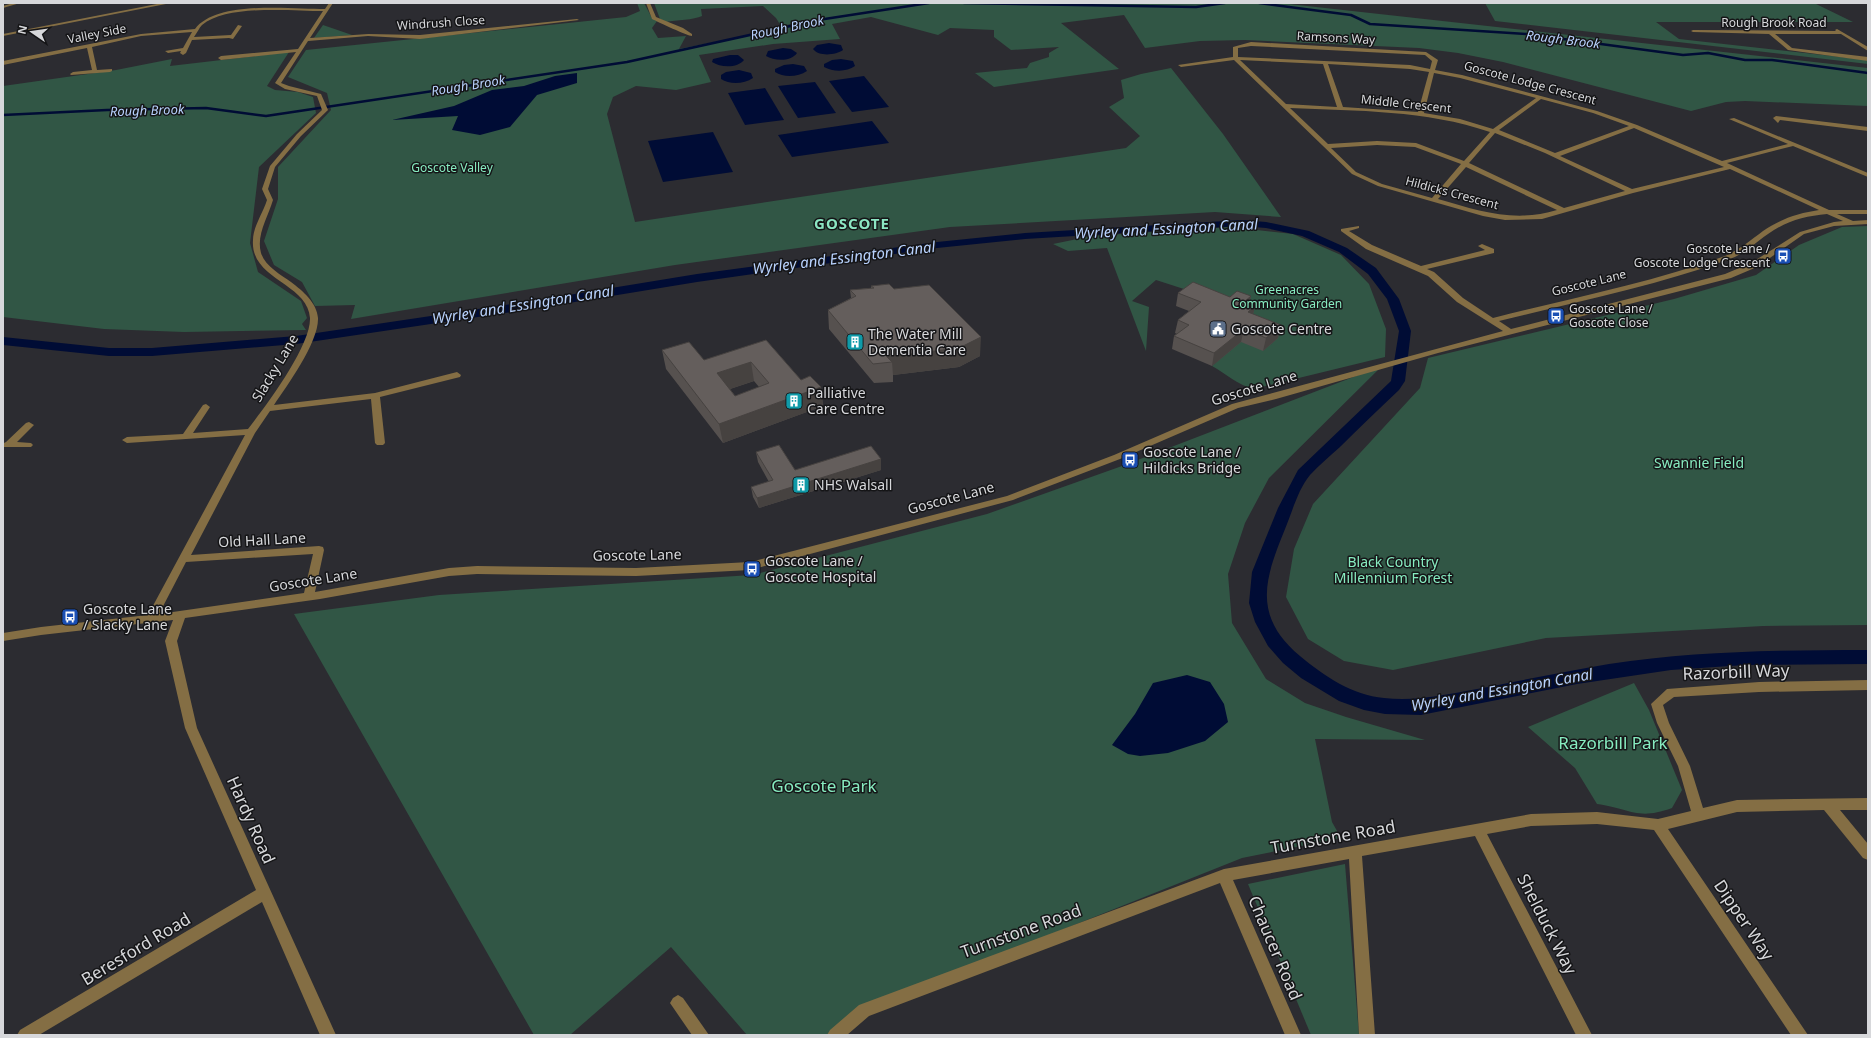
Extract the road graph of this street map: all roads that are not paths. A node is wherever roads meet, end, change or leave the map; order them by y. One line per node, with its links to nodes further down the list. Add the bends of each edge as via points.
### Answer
1 (18, 3): 6 (street)
2 (169, 3): 5 (street)
3 (331, 3): 7 (street)
4 (648, 3): 17 (street, via 654,18 681,27)
5 (156, 4): 16 (street)
6 (3, 7)
7 (326, 10): 10 (street, via 244,10 209,19); 20 (street)
8 (577, 20): 20 (street, Windrush Close, via 420,37 368,35)
9 (240, 26): 19 (street, via 231,37)
10 (197, 30): 19 (street); 23 (street, Valley Side, via 141,35)
11 (1837, 30): 15 (street, Rough Brook Road)
12 (1693, 31): 13 (street, Rough Brook Road)
13 (1705, 32): 14 (street, Rough Brook Road); 18 (street, Rough Brook Road)
14 (1771, 32): 15 (street, Rough Brook Road); 29 (street, via 1790,48)
15 (1843, 33): 21 (street, Rough Brook Road)
16 (3, 35)
17 (690, 35)
18 (1711, 39)
19 (192, 40): 26 (street, via 184,51)
20 (306, 40): 25 (street)
21 (1857, 41): 22 (street, Rough Brook Road); 24 (street, Rough Brook Road)
22 (1868, 41)
23 (89, 46): 30 (street, Valley Side); 35 (street)
24 (1868, 49)
25 (299, 50): 27 (street); 70 (street, Slacky Lane, via 278,82 282,86 319,95 325,110 299,135 272,167 265,189 270,200 256,241 261,261 304,298 314,318 307,344)
26 (168, 51)
27 (221, 58)
28 (1235, 58): 31 (street, Goscote Lodge Crescent); 32 (street, Goscote Lodge Crescent); 34 (street, Ramsons Way, via 1236,47 1251,44 1404,52 1432,57 1435,60); 38 (street, Hildicks Crescent)
29 (1868, 59)
30 (3, 63)
31 (1325, 63): 34 (street, Goscote Lodge Crescent); 39 (street)
32 (1181, 65)
33 (110, 70): 35 (street)
34 (1432, 70): 37 (street, Goscote Lodge Crescent, via 1492,83); 40 (street)
35 (94, 72): 36 (street)
36 (73, 74)
37 (1541, 98): 43 (street, Goscote Lodge Crescent); 45 (street)
38 (1285, 106): 39 (street, Middle Crescent); 47 (street, Hildicks Crescent)
39 (1342, 109): 40 (street, Middle Crescent)
40 (1421, 114): 45 (street, Middle Crescent)
41 (1732, 119): 46 (street)
42 (1778, 121): 44 (street, via 1776,118)
43 (1635, 126): 48 (street); 49 (street, Goscote Lodge Crescent)
44 (1868, 129)
45 (1494, 131): 48 (street, Middle Crescent); 50 (street)
46 (1794, 144): 49 (street); 52 (street)
47 (1326, 146): 50 (street, via 1377,143 1416,145); 54 (street, Hildicks Crescent, via 1354,173 1366,180)
48 (1553, 156): 53 (street, Middle Crescent)
49 (1721, 163): 51 (street, Goscote Lodge Crescent)
50 (1466, 164): 54 (street); 55 (street)
51 (1730, 167): 53 (street, Hildicks Crescent); 56 (street, Goscote Lodge Crescent)
52 (1868, 175)
53 (1631, 191): 55 (street, Hildicks Crescent)
54 (1434, 200): 55 (street, Hildicks Crescent, via 1485,215 1505,218 1542,217)
55 (1564, 211)
56 (1829, 211): 57 (street, Goscote Lane); 58 (street, Goscote Lodge Crescent); 63 (street, Goscote Lane, via 1786,219 1754,243 1730,256)
57 (1868, 212)
58 (1851, 222): 59 (street, Goscote Lane); 64 (street, Goscote Lane, via 1802,233 1754,265 1728,276)
59 (1868, 222)
60 (1357, 227): 62 (street, via 1343,230 1368,247)
61 (1482, 246): 62 (street, via 1491,251)
62 (1420, 268): 65 (street, via 1431,274 1460,300)
63 (1639, 284): 64 (street); 65 (street, Goscote Lane)
64 (1659, 294): 66 (street, Goscote Lane)
65 (1493, 320): 66 (street)
66 (1510, 331): 79 (street, Goscote Lane, via 1235,406 1117,457 1010,498 750,566 636,572 477,570 449,572)
67 (457, 375): 68 (street)
68 (375, 396): 70 (street); 75 (street)
69 (206, 407): 73 (street)
70 (267, 409): 72 (street, Slacky Lane)
71 (30, 425): 76 (street)
72 (251, 432): 73 (street); 78 (street, Slacky Lane)
73 (186, 436): 74 (street)
74 (127, 440)
75 (380, 443)
76 (6, 445): 77 (street)
77 (28, 445)
78 (183, 558): 79 (street, Old Hall Lane, via 319,550); 81 (street, Slacky Lane)
79 (309, 596): 80 (street, Goscote Lane)
80 (181, 614): 81 (street, Goscote Lane); 92 (street, Hardy Road, via 171,641 191,728)
81 (151, 619): 82 (street, Goscote Lane)
82 (3, 637)
83 (1868, 685): 86 (street, Razorbill Way, via 1671,692 1657,704 1663,723 1684,766)
84 (1868, 804): 85 (street, Turnstone Road)
85 (1828, 805): 86 (street, Turnstone Road, via 1737,806); 90 (street)
86 (1699, 815): 87 (street, Turnstone Road)
87 (1658, 825): 88 (street, Turnstone Road, via 1596,818 1531,820); 101 (street, Dipper Way)
88 (1478, 829): 89 (street, Turnstone Road); 100 (street, Shelduck Way)
89 (1356, 851): 91 (street, Turnstone Road); 99 (street)
90 (1868, 854)
91 (1224, 874): 97 (street, Turnstone Road, via 864,1010); 98 (street, Chaucer Road)
92 (264, 893): 94 (street, Beresford Road); 95 (street, Hardy Road)
93 (678, 1003): 96 (street)
94 (25, 1035)
95 (328, 1035)
96 (701, 1035)
97 (835, 1035)
98 (1293, 1035)
99 (1367, 1035)
100 (1584, 1035)
101 (1800, 1035)

